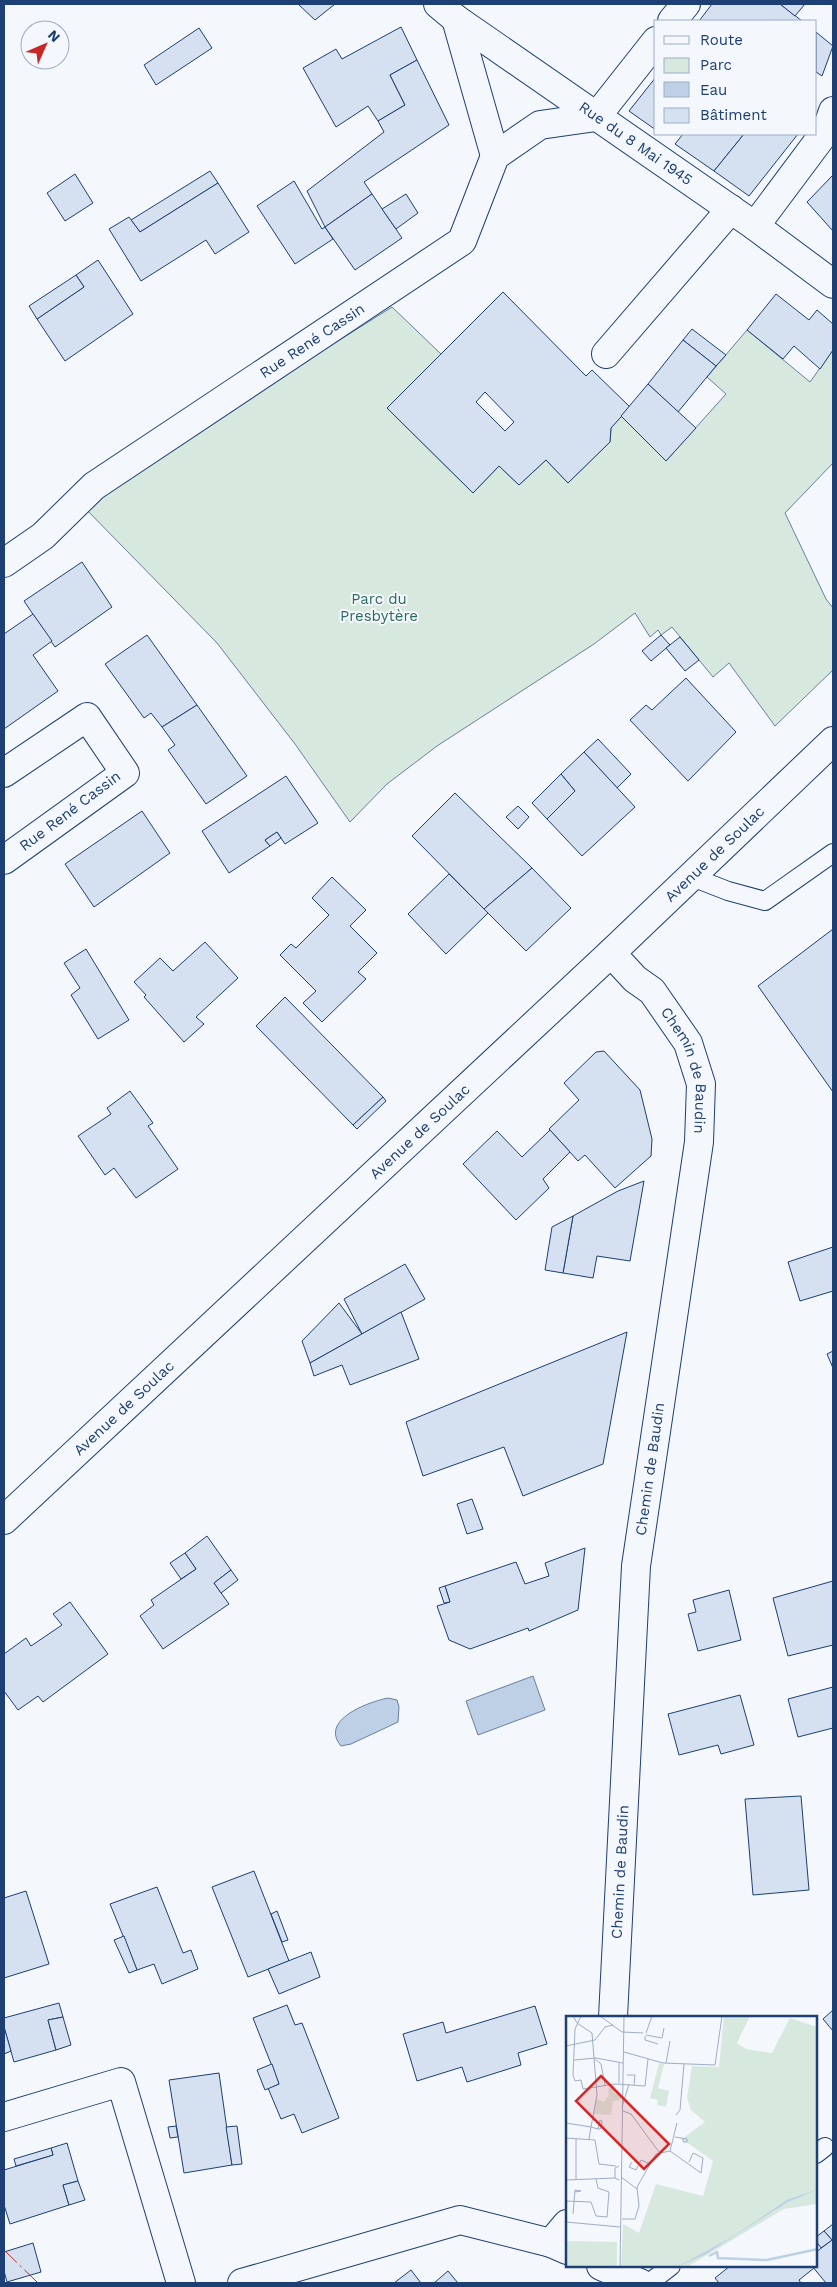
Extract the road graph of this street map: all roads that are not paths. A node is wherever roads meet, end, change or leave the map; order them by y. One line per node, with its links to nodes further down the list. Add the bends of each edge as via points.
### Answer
1 (686, 4): 3 (street)
2 (447, 12): 6 (street, Rue du 8 Mai 1945); 7 (street)
3 (673, 20)
4 (654, 44): 6 (street)
5 (833, 111): 9 (street, via 826,131)
6 (596, 117): 7 (street, via 540,125); 8 (street, Rue du 8 Mai 1945)
7 (495, 156): 12 (street, Rue René Cassin, via 462,241 94,486 43,536)
8 (731, 209): 9 (street, Rue du 8 Mai 1945); 11 (street)
9 (755, 226): 10 (street, Rue du 8 Mai 1945)
10 (833, 284)
11 (606, 354)
12 (4, 563)
13 (833, 741): 17 (street, Avenue de Soulac)
14 (4, 774): 16 (street, Rue René Cassin, via 87,717 125,773)
15 (833, 853): 17 (lane, via 765,900 728,891)
16 (4, 860)
17 (692, 877): 18 (street, Avenue de Soulac)
18 (611, 953): 19 (street, Avenue de Soulac); 20 (street, Chemin de Baudin, via 652,991 688,1043 701,1084 699,1142 636,1566)
19 (4, 1520)
20 (613, 2016)
21 (4, 2117): 26 (street, via 121,2082)
22 (562, 2239): 25 (street, via 460,2220)
23 (603, 2267): 27 (street)
24 (670, 2267): 28 (lane)
25 (260, 2281)
26 (181, 2283)
27 (640, 2283)
28 (649, 2283)

